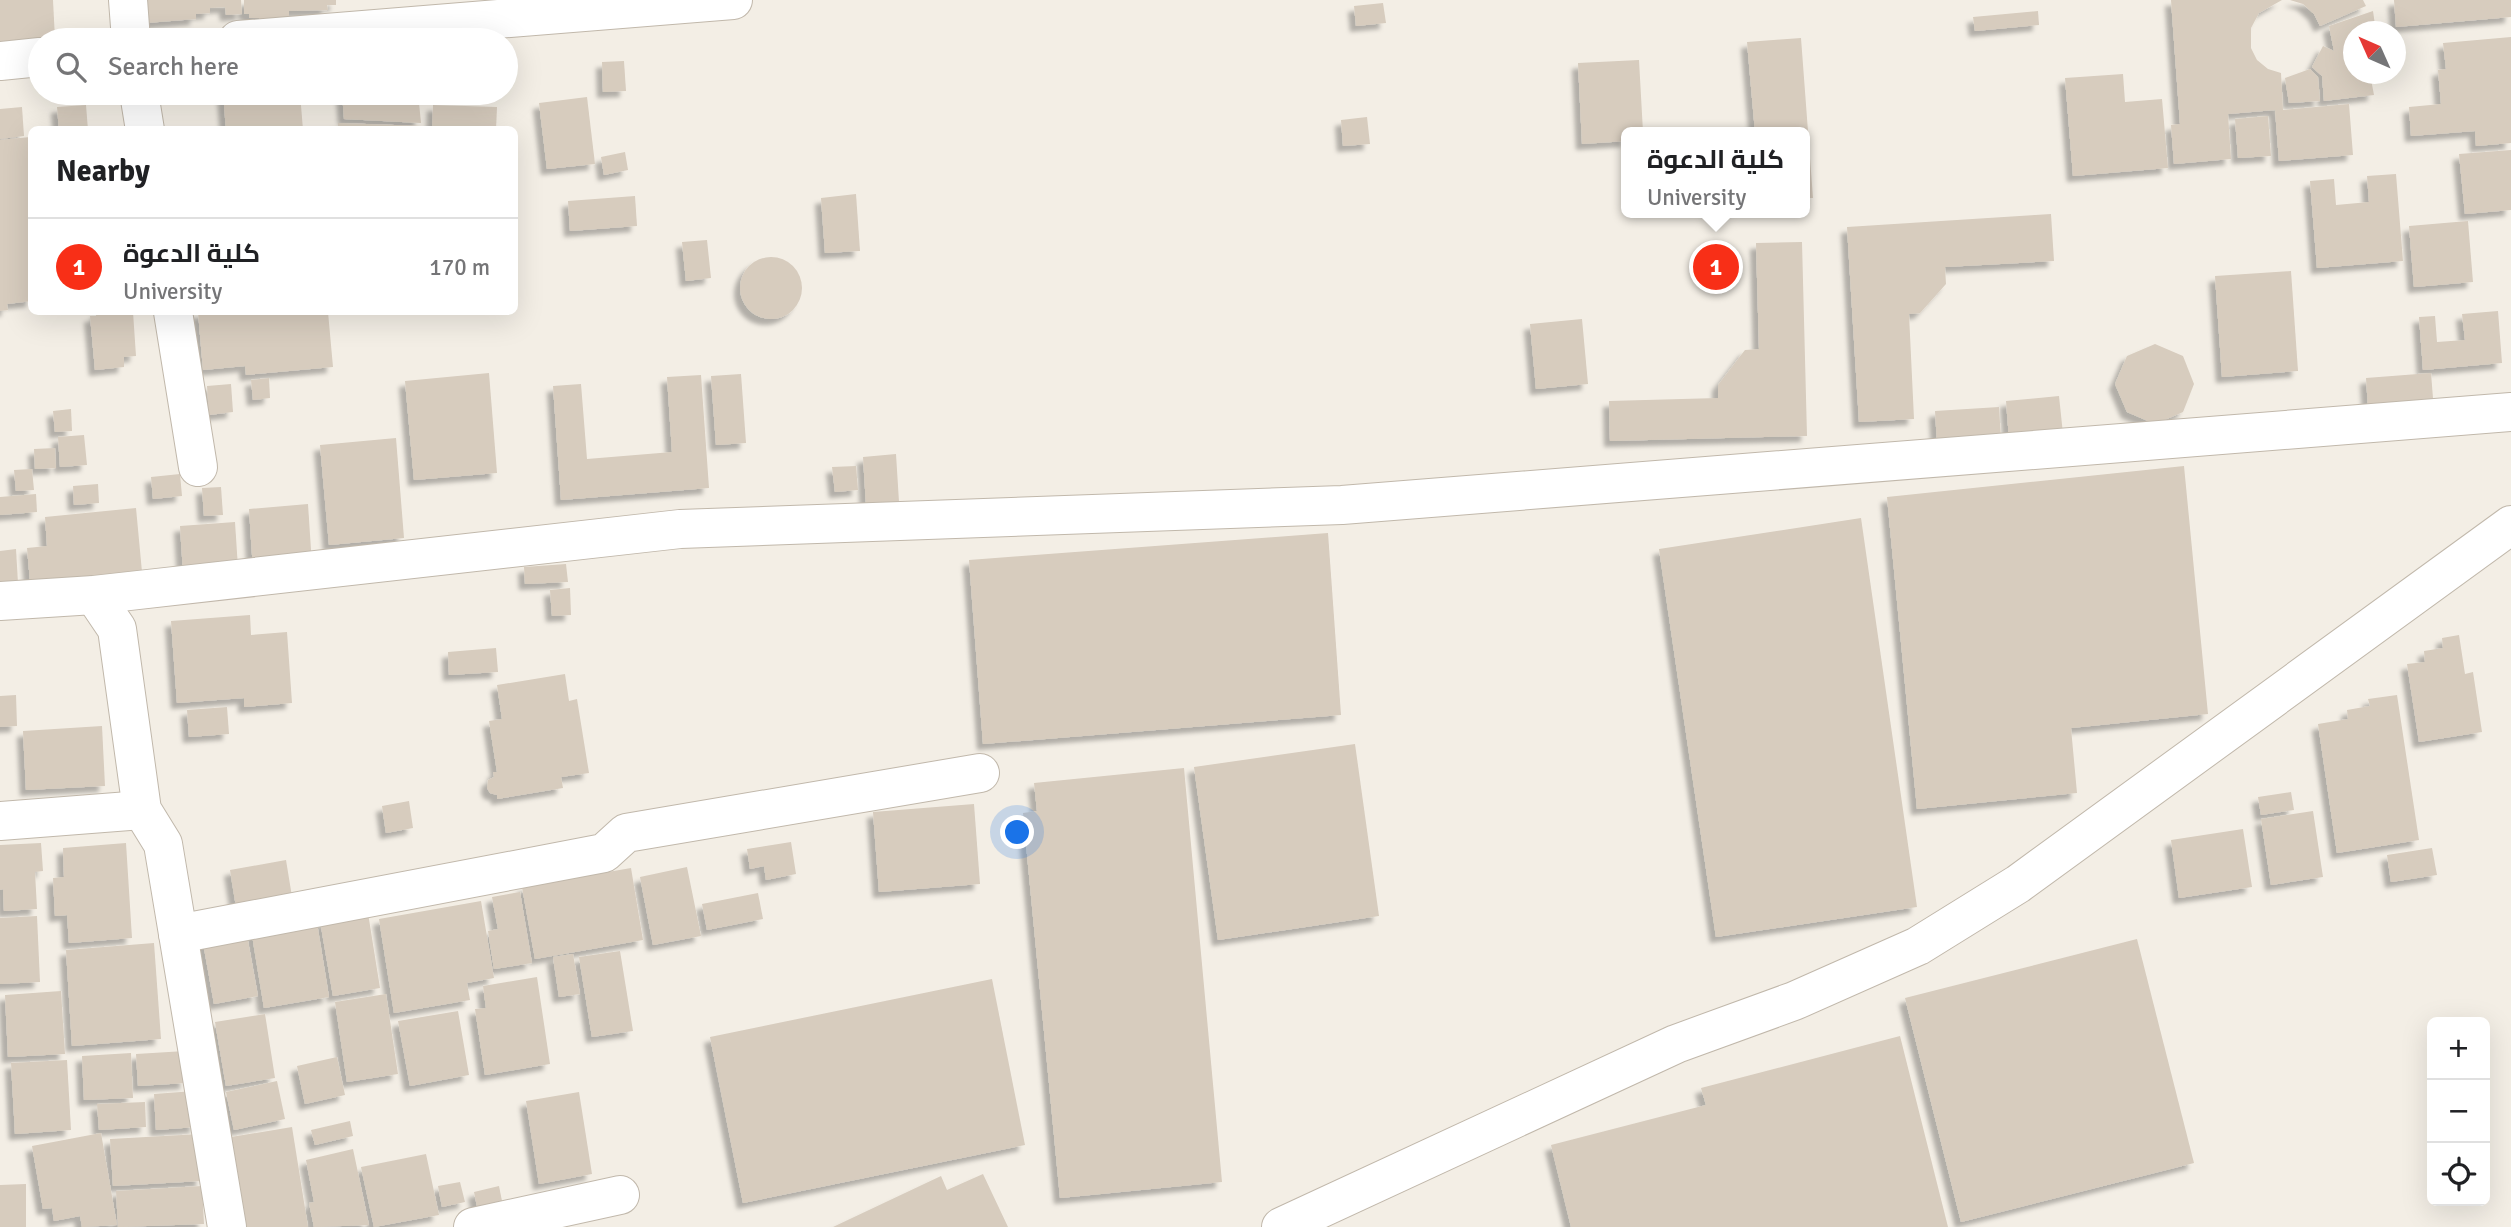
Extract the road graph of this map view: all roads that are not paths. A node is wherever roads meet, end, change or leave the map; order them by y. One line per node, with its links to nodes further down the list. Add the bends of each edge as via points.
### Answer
1 (128, 0): 4 (street)
2 (733, 0): 3 (street)
3 (673, 2): 5 (street)
4 (130, 28)
5 (375, 28)
6 (28, 58): 7 (street)
7 (0, 61)
8 (141, 105): 9 (street)
9 (144, 126)
10 (173, 315): 12 (street)
11 (2511, 412): 14 (street, via 1342,505 680,529)
12 (198, 467)
13 (2511, 525): 23 (street, via 2018,884 1918,946 1794,1001 1676,1044)
14 (94, 595): 15 (street); 17 (street, via 117,629)
15 (0, 601)
16 (980, 773): 19 (street, via 625,833 604,853)
17 (142, 810): 18 (street); 19 (street, via 163,844)
18 (0, 821)
19 (178, 934): 21 (street)
20 (620, 1195): 22 (street)
21 (227, 1227)
22 (473, 1227)
23 (1282, 1227)

